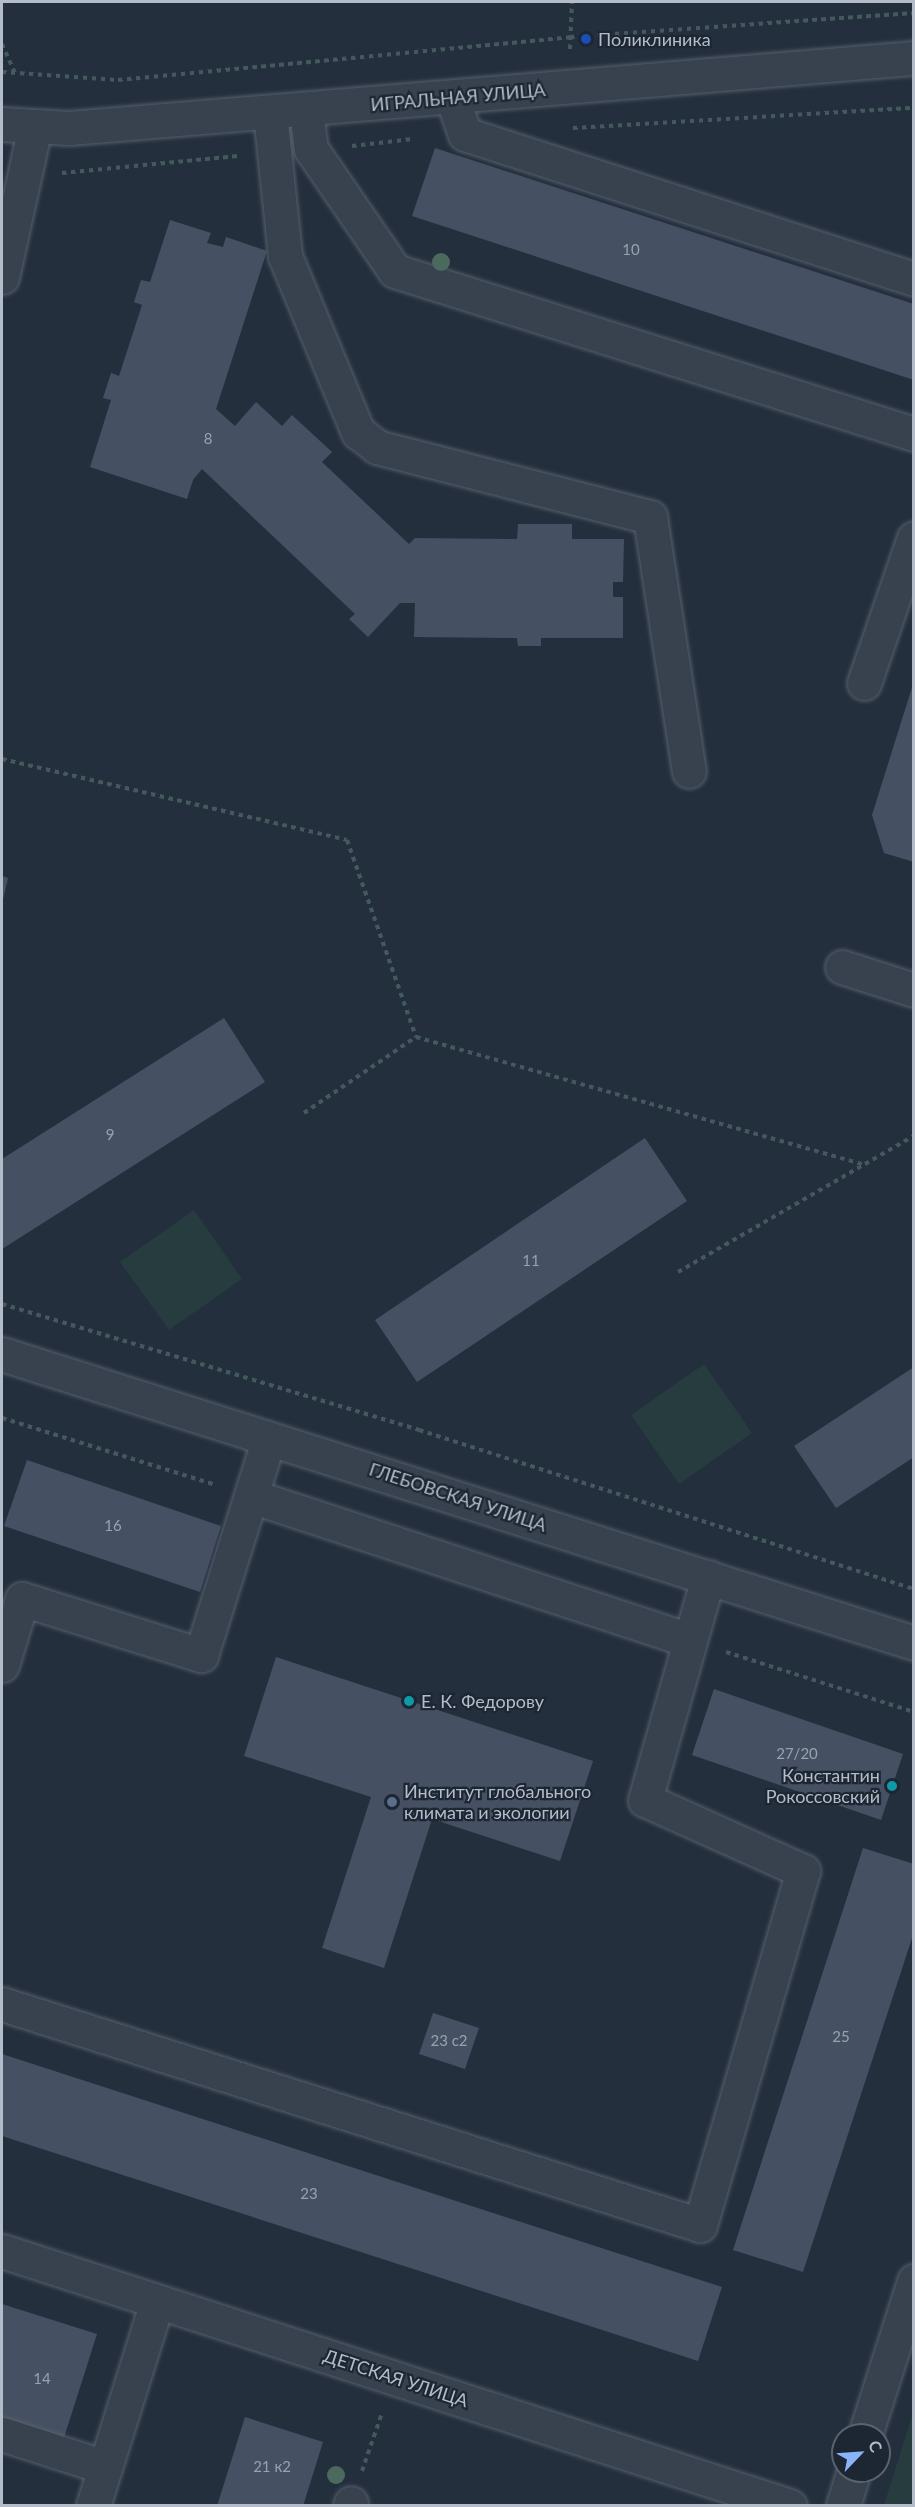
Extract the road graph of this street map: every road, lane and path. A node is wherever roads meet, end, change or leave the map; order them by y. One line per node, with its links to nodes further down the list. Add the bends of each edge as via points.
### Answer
1 (572, 2): 3 (path)
2 (914, 13): 3 (path)
3 (570, 37): 7 (path, via 118,80); 8 (path)
4 (2, 44): 7 (path)
5 (914, 58): 8 (street, ИГРАЛЬНАЯ УЛИЦА)
6 (2, 72): 7 (path)
7 (15, 73)
8 (571, 88): 9 (street, ИГРАЛЬНАЯ УЛИЦА)
9 (452, 97): 10 (street, ИГРАЛЬНАЯ УЛИЦА); 15 (street, via 465,134)
10 (306, 110): 11 (street, ИГРАЛЬНАЯ УЛИЦА); 16 (street, via 311,149 394,271)
11 (270, 113): 13 (street, ИГРАЛЬНАЯ УЛИЦА); 20 (street, via 285,256 358,432 377,447 650,517)
12 (2, 124): 13 (street, ИГРАЛЬНАЯ УЛИЦА)
13 (35, 127): 14 (street)
14 (2, 277)
15 (914, 279)
16 (914, 434)
17 (914, 538): 18 (street)
18 (864, 684)
19 (2, 759): 23 (path, via 347,840)
20 (689, 771)
21 (842, 967): 22 (street)
22 (914, 990)
23 (416, 1037): 24 (path); 26 (path)
24 (304, 1113)
25 (914, 1136): 26 (path)
26 (864, 1165): 27 (path)
27 (678, 1272)
28 (2, 1304): 34 (path, via 419,1430)
29 (2, 1354): 31 (street, ГЛЕБОВСКАЯ УЛИЦА)
30 (2, 1418): 32 (path)
31 (269, 1438): 32 (street); 33 (street, ГЛЕБОВСКАЯ УЛИЦА)
32 (251, 1496): 35 (street); 37 (street, via 201,1655 22,1599)
33 (708, 1577): 35 (street); 36 (street, ГЛЕБОВСКАЯ УЛИЦА)
34 (914, 1589)
35 (689, 1640): 38 (path); 39 (street, via 645,1800 803,1871 700,2224)
36 (914, 1643)
37 (2, 1665)
38 (914, 1712)
39 (2, 2004)
40 (2, 2251): 42 (street, ДЕТСКАЯ УЛИЦА)
41 (914, 2281): 44 (street)
42 (157, 2302): 46 (street); 50 (street, ДЕТСКАЯ УЛИЦА)
43 (385, 2404): 48 (path)
44 (869, 2423)
45 (2, 2434): 46 (street)
46 (105, 2467): 49 (street)
47 (850, 2483): 51 (street)
48 (350, 2504)
49 (93, 2505)
50 (790, 2505)
51 (843, 2505)

